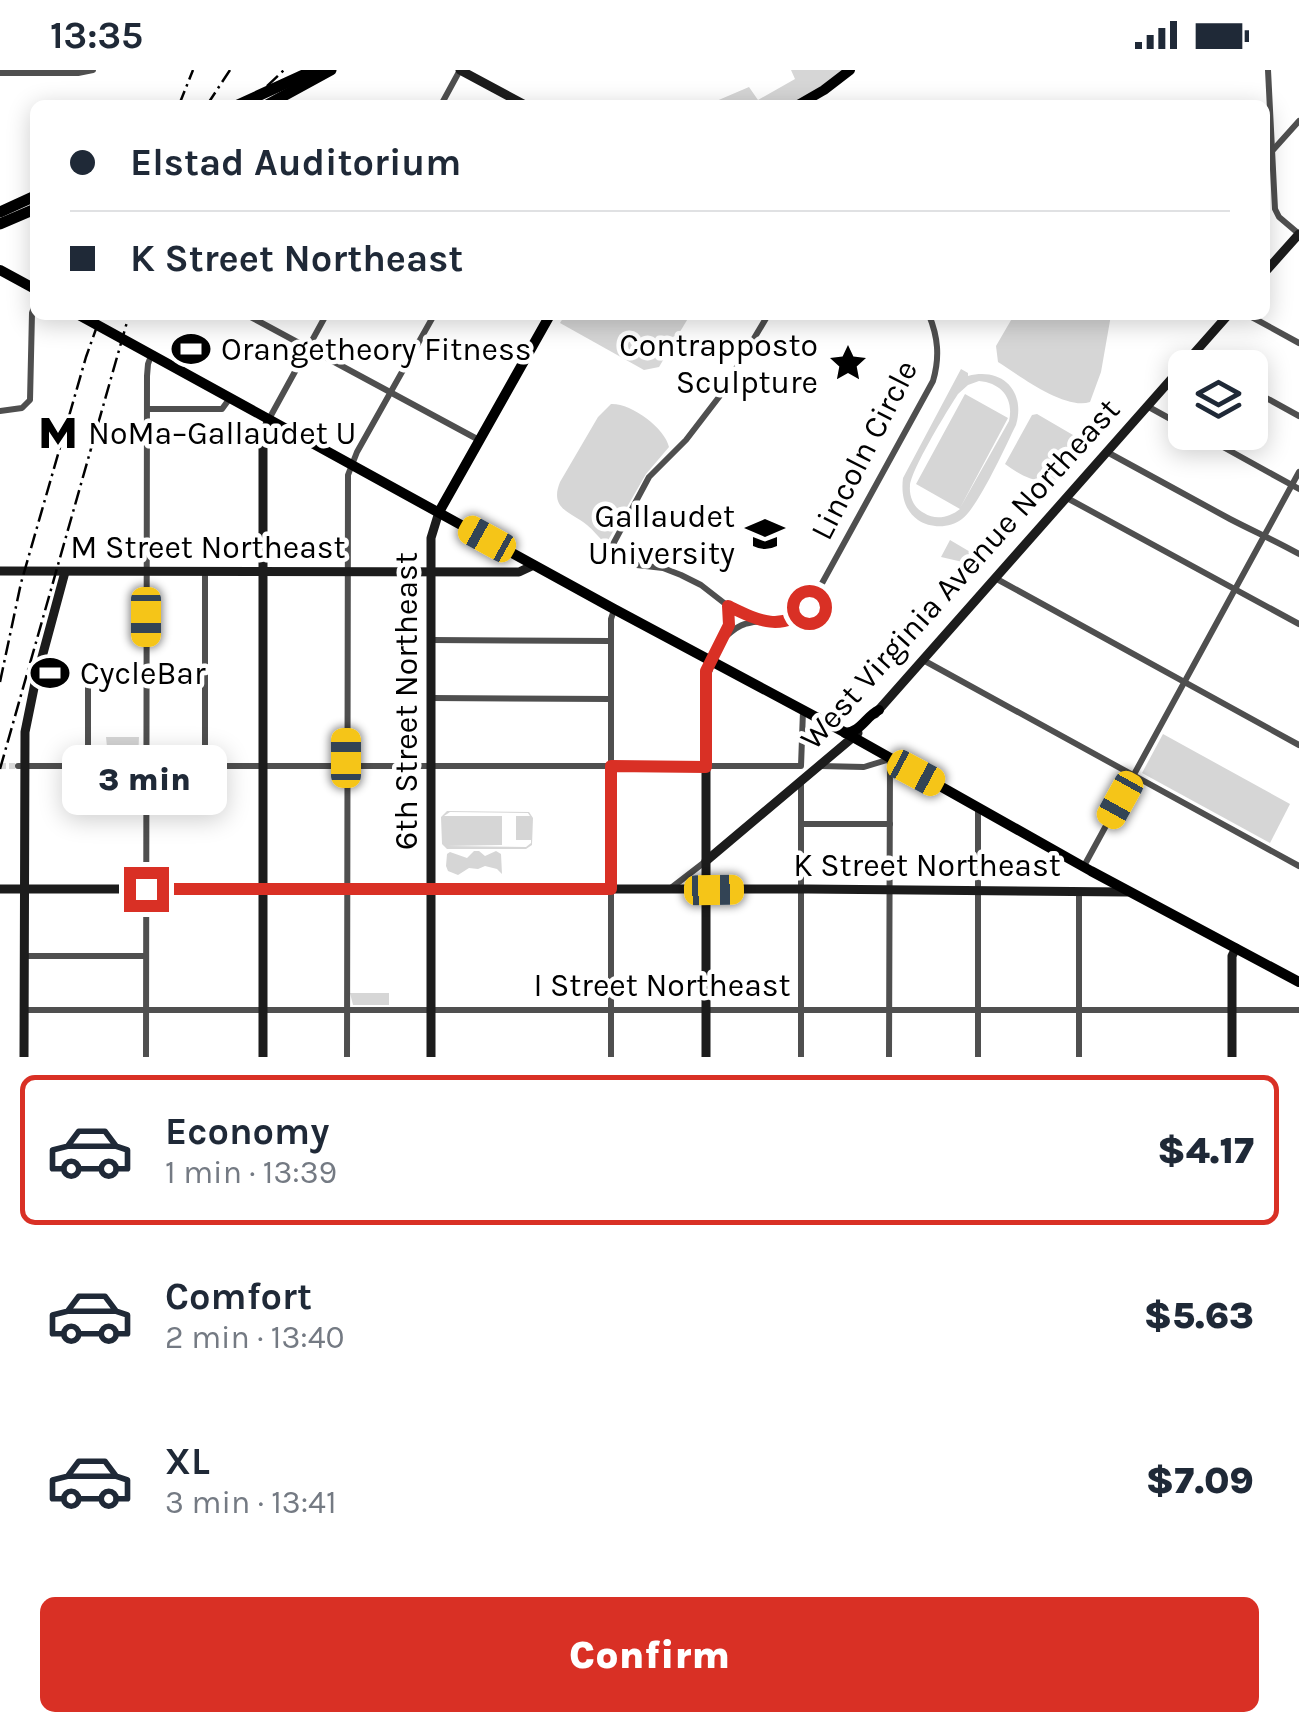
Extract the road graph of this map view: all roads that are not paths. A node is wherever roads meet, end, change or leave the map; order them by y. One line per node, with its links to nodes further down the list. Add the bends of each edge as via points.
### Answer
1 (93, 70): 6 (street)
2 (460, 70): 9 (street); 10 (street)
3 (850, 70): 11 (main road)
4 (1268, 70): 12 (street)
5 (327, 72): 7 (highway, via 310,72); 8 (highway)
6 (0, 73)
7 (249, 100)
8 (277, 100)
9 (444, 100)
10 (516, 100)
11 (807, 100)
12 (1269, 100)
13 (1270, 110): 15 (street)
14 (1299, 120): 15 (street)
15 (1272, 151): 20 (street, via 1276,211)
16 (30, 198): 18 (highway)
17 (30, 210): 19 (highway)
18 (0, 212)
19 (0, 224)
20 (1299, 234): 21 (street)
21 (1270, 266)
22 (0, 274): 23 (main road)
23 (30, 293)
24 (32, 320): 46 (street, via 28,404)
25 (85, 320): 39 (main road)
26 (256, 320): 35 (street)
27 (265, 320): 35 (street)
28 (323, 320): 37 (street)
29 (431, 320): 41 (street)
30 (546, 320): 50 (main road, 6th Street Northeast)
31 (765, 320): 70 (street, via 719,397 650,477 610,548 619,562 682,575)
32 (930, 320): 72 (street, Lincoln Circle, via 938,352 934,381 809,607 791,620)
33 (1223, 320): 38 (street, West Virginia Avenue Northeast)
34 (1258, 320): 36 (street)
35 (263, 324): 37 (street)
36 (1298, 341)
37 (308, 348): 41 (street); 49 (street)
38 (1196, 350)
39 (151, 356): 42 (main road); 45 (street)
40 (1168, 382): 44 (street, West Virginia Avenue Northeast)
41 (390, 392): 50 (street); 53 (street)
42 (231, 397): 45 (street, via 222,409); 49 (main road)
43 (1268, 399): 47 (street)
44 (1147, 406): 48 (street); 52 (street, West Virginia Avenue Northeast)
45 (147, 409): 62 (street)
46 (0, 410)
47 (1299, 416)
48 (1168, 417)
49 (269, 419): 53 (main road); 65 (street, via 263,437)
50 (479, 440): 57 (main road, 6th Street Northeast)
51 (1228, 450): 55 (street)
52 (1107, 452): 56 (street, West Virginia Avenue Northeast); 58 (street)
53 (350, 464): 57 (main road); 66 (street)
54 (1299, 472): 55 (street)
55 (1295, 487): 58 (street)
56 (1066, 497): 68 (street, West Virginia Avenue Northeast); 69 (street)
57 (439, 512): 60 (main road); 67 (street, 6th Street Northeast, via 431,534)
58 (1264, 535): 59 (street); 69 (street)
59 (1299, 554)
60 (534, 565): 67 (street, M Street Northeast, via 519,572); 71 (main road)
61 (0, 571): 63 (street, M Street Northeast)
62 (146, 571): 63 (street, M Street Northeast); 64 (street, M Street Northeast); 90 (street)
63 (66, 572): 89 (street, via 34,683)
64 (205, 572): 65 (street, M Street Northeast); 91 (street)
65 (263, 572): 66 (street, M Street Northeast); 92 (street)
66 (347, 572): 67 (street, M Street Northeast); 93 (street)
67 (431, 572): 75 (street, 6th Street Northeast)
68 (995, 578): 77 (street, West Virginia Avenue Northeast); 79 (street)
69 (1235, 589): 73 (street); 79 (street)
70 (728, 606): 72 (street); 74 (street)
71 (614, 609): 76 (street); 78 (main road)
72 (758, 622): 74 (street, Lincoln Circle)
73 (1299, 624)
74 (724, 638): 78 (street)
75 (431, 640): 76 (street); 81 (street, 6th Street Northeast)
76 (611, 641): 82 (street)
77 (923, 660): 84 (street, West Virginia Avenue Northeast); 98 (street)
78 (711, 661): 83 (main road); 97 (street)
79 (1184, 682): 86 (street); 98 (street)
80 (92, 683): 88 (street)
81 (431, 698): 82 (street); 94 (street, 6th Street Northeast)
82 (611, 699): 95 (street)
83 (803, 710): 85 (main road); 97 (street, via 801,766)
84 (878, 710): 85 (main road)
85 (849, 736): 87 (main road); 96 (street, West Virginia Avenue Northeast)
86 (1299, 745)
87 (890, 760): 96 (street); 100 (main road); 102 (street)
88 (88, 765): 89 (street); 90 (street)
89 (22, 766): 107 (street)
90 (146, 766): 91 (street); 108 (street)
91 (205, 766): 92 (street)
92 (263, 766): 93 (street); 109 (street)
93 (346, 766): 94 (street); 110 (street)
94 (430, 766): 95 (street); 111 (street, 6th Street Northeast)
95 (611, 766): 97 (street); 112 (street)
96 (819, 766): 99 (street, West Virginia Avenue Northeast)
97 (706, 767): 103 (street)
98 (1133, 776): 104 (street); 105 (street)
99 (801, 782): 101 (street); 103 (street, West Virginia Avenue Northeast)
100 (978, 807): 105 (main road); 117 (street)
101 (802, 824): 102 (street); 114 (street)
102 (890, 824): 116 (street)
103 (706, 860): 113 (street, West Virginia Avenue Northeast); 115 (street)
104 (1299, 866)
105 (1081, 879): 117 (street, K Street Northeast); 118 (main road); 118 (street, K Street Northeast); 133 (street)
106 (0, 889): 107 (street, K Street Northeast)
107 (26, 889): 108 (street, K Street Northeast); 120 (street)
108 (146, 889): 109 (street, K Street Northeast); 121 (street)
109 (262, 889): 110 (street, K Street Northeast); 123 (street)
110 (346, 889): 111 (street, K Street Northeast); 126 (street)
111 (430, 889): 112 (street, K Street Northeast); 127 (street, 6th Street Northeast)
112 (611, 889): 113 (street, K Street Northeast); 128 (street)
113 (670, 889): 115 (street, K Street Northeast)
114 (802, 889): 115 (street, K Street Northeast); 116 (street, K Street Northeast); 130 (street)
115 (706, 890): 129 (street)
116 (890, 890): 117 (street, K Street Northeast); 131 (street)
117 (978, 890): 132 (street)
118 (1133, 892): 119 (main road)
119 (1236, 948): 122 (main road); 134 (street)
120 (24, 956): 121 (street); 124 (street)
121 (146, 956): 125 (street)
122 (1299, 982)
123 (263, 1009): 125 (street, I Street Northeast); 126 (street, I Street Northeast); 138 (street)
124 (24, 1010): 125 (street, I Street Northeast); 136 (street)
125 (146, 1010): 137 (street)
126 (346, 1010): 127 (street, I Street Northeast); 139 (street)
127 (430, 1010): 128 (street, I Street Northeast); 140 (street, 6th Street Northeast)
128 (611, 1010): 129 (street, I Street Northeast); 141 (street)
129 (706, 1010): 130 (street, I Street Northeast); 142 (street)
130 (802, 1010): 131 (street, I Street Northeast); 143 (street)
131 (890, 1010): 132 (street, I Street Northeast); 144 (street)
132 (978, 1010): 133 (street, I Street Northeast); 145 (street)
133 (1079, 1010): 134 (street, I Street Northeast); 146 (street)
134 (1232, 1010): 135 (street, I Street Northeast); 147 (street)
135 (1299, 1010)
136 (24, 1057)
137 (146, 1057)
138 (263, 1057)
139 (346, 1057)
140 (431, 1057)
141 (611, 1057)
142 (706, 1057)
143 (802, 1057)
144 (890, 1057)
145 (978, 1057)
146 (1079, 1057)
147 (1232, 1057)

